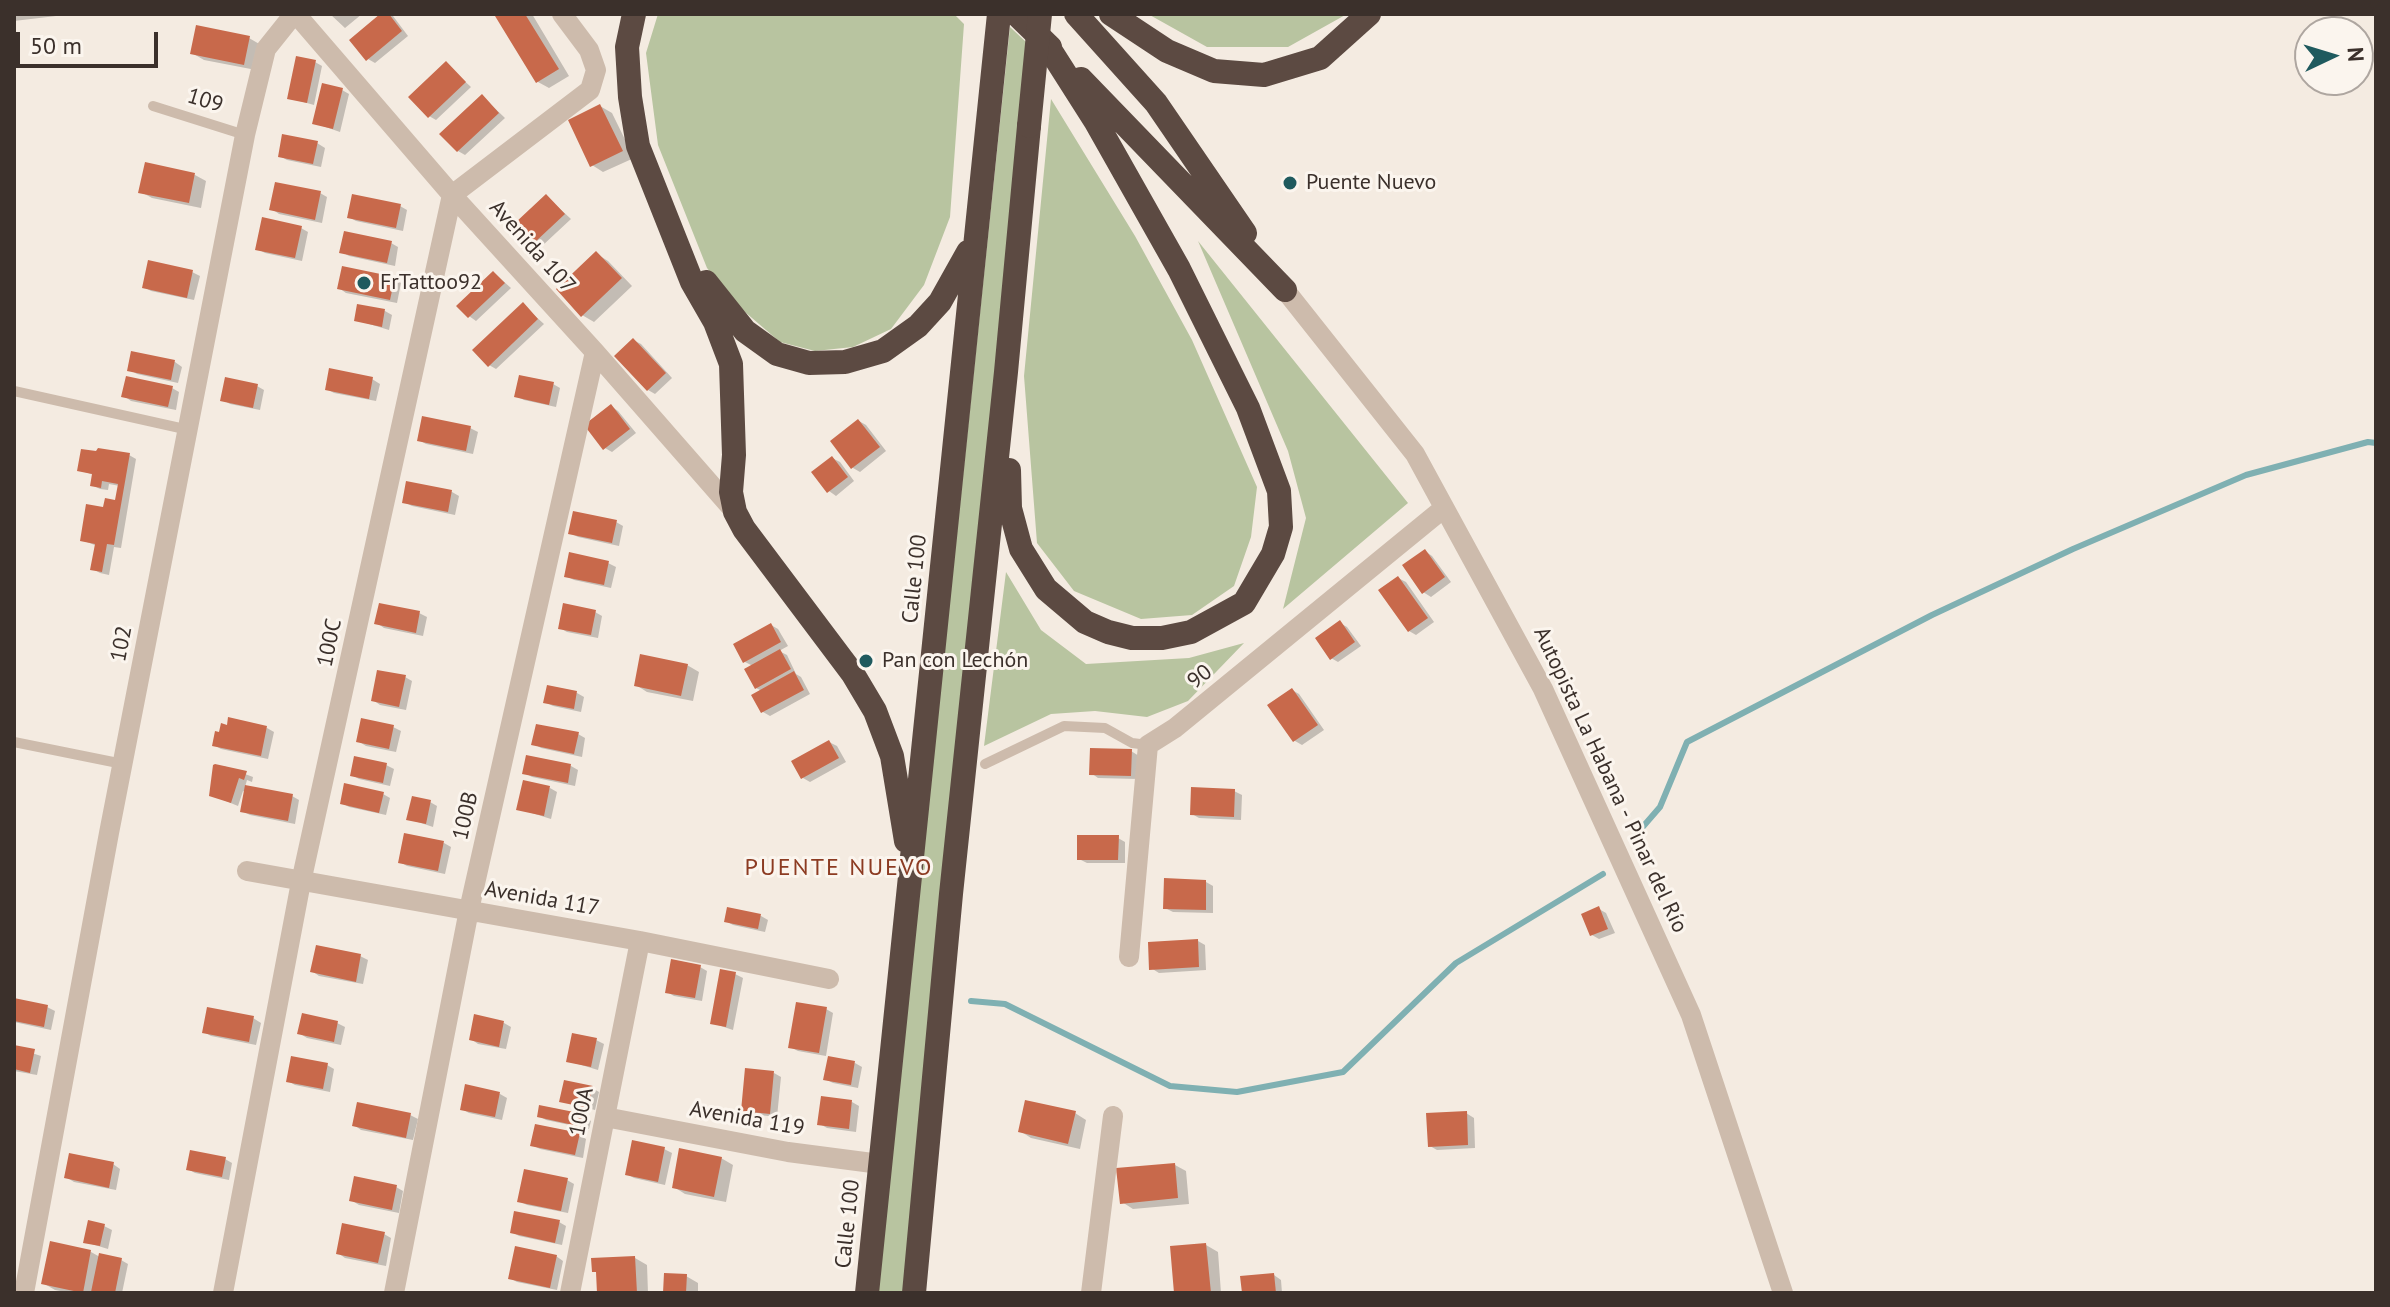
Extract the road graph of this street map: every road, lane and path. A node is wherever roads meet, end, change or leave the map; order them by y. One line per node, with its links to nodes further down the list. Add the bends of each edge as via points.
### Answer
1 (295, 14): 14 (street, 102, via 266,49); 15 (street, Avenida 107)
2 (562, 14): 15 (street, via 589,50 596,70 590,90)
3 (634, 14): 23 (highway, via 627,47 638,146 731,364)
4 (648, 14): 16 (highway, via 640,43 650,150 701,275 745,331 777,354 809,363 845,362 883,351 940,302)
5 (999, 14): 16 (highway, Calle 100)
6 (1016, 14): 11 (highway, Autopista La Habana - Pinar del Río)
7 (1040, 14): 19 (highway, bridge)
8 (1076, 14): 12 (highway, Autopista La Habana - Pinar del Río)
9 (1110, 14): 10 (highway, via 1167,51 1214,71 1264,75 1320,58); 12 (highway)
10 (1369, 14)
11 (1047, 45): 17 (highway, Autopista La Habana - Pinar del Río); 19 (highway, via 1179,269 1248,408 1279,491 1281,527 1273,554 1244,603 1191,632 1132,638 1085,622 1046,589 1021,549 1010,508)
12 (1156, 103): 17 (highway, Autopista La Habana - Pinar del Río)
13 (153, 106): 14 (lane, 109)
14 (245, 135): 21 (street, 102)
15 (452, 195): 18 (street, Avenida 107); 30 (street, 100C)
16 (974, 239): 29 (highway, Calle 100)
17 (1285, 290): 22 (street, Autopista La Habana - Pinar del Río, via 1415,454)
18 (595, 352): 23 (street, Avenida 107); 31 (street, 100B)
19 (1006, 372): 43 (highway)
20 (14, 391): 21 (lane)
21 (189, 430): 26 (street, 102)
22 (1444, 508): 25 (street, 90); 45 (street, Autopista La Habana - Pinar del Río, via 1543,689 1691,1015)
23 (735, 512): 29 (highway, via 875,711 892,756)
24 (14, 742): 26 (lane)
25 (1148, 745): 27 (lane, via 1132,743 1105,728 1064,726); 33 (street)
26 (123, 764): 38 (street, 102)
27 (985, 764)
28 (247, 871): 30 (street, Avenida 117)
29 (911, 876): 37 (highway, Calle 100)
30 (301, 882): 31 (street, Avenida 117); 39 (street, 100C)
31 (469, 910): 32 (street, Avenida 117); 40 (street, 100B)
32 (640, 941): 34 (street, Avenida 117); 36 (street, 100A)
33 (1129, 957)
34 (829, 979)
35 (1113, 1116): 44 (street)
36 (605, 1117): 37 (street, Avenida 119); 41 (street, 100A)
37 (880, 1164): 42 (highway, Calle 100)
38 (24, 1293)
39 (223, 1293)
40 (394, 1293)
41 (570, 1293)
42 (867, 1293)
43 (914, 1293)
44 (1091, 1293)
45 (1783, 1293)

